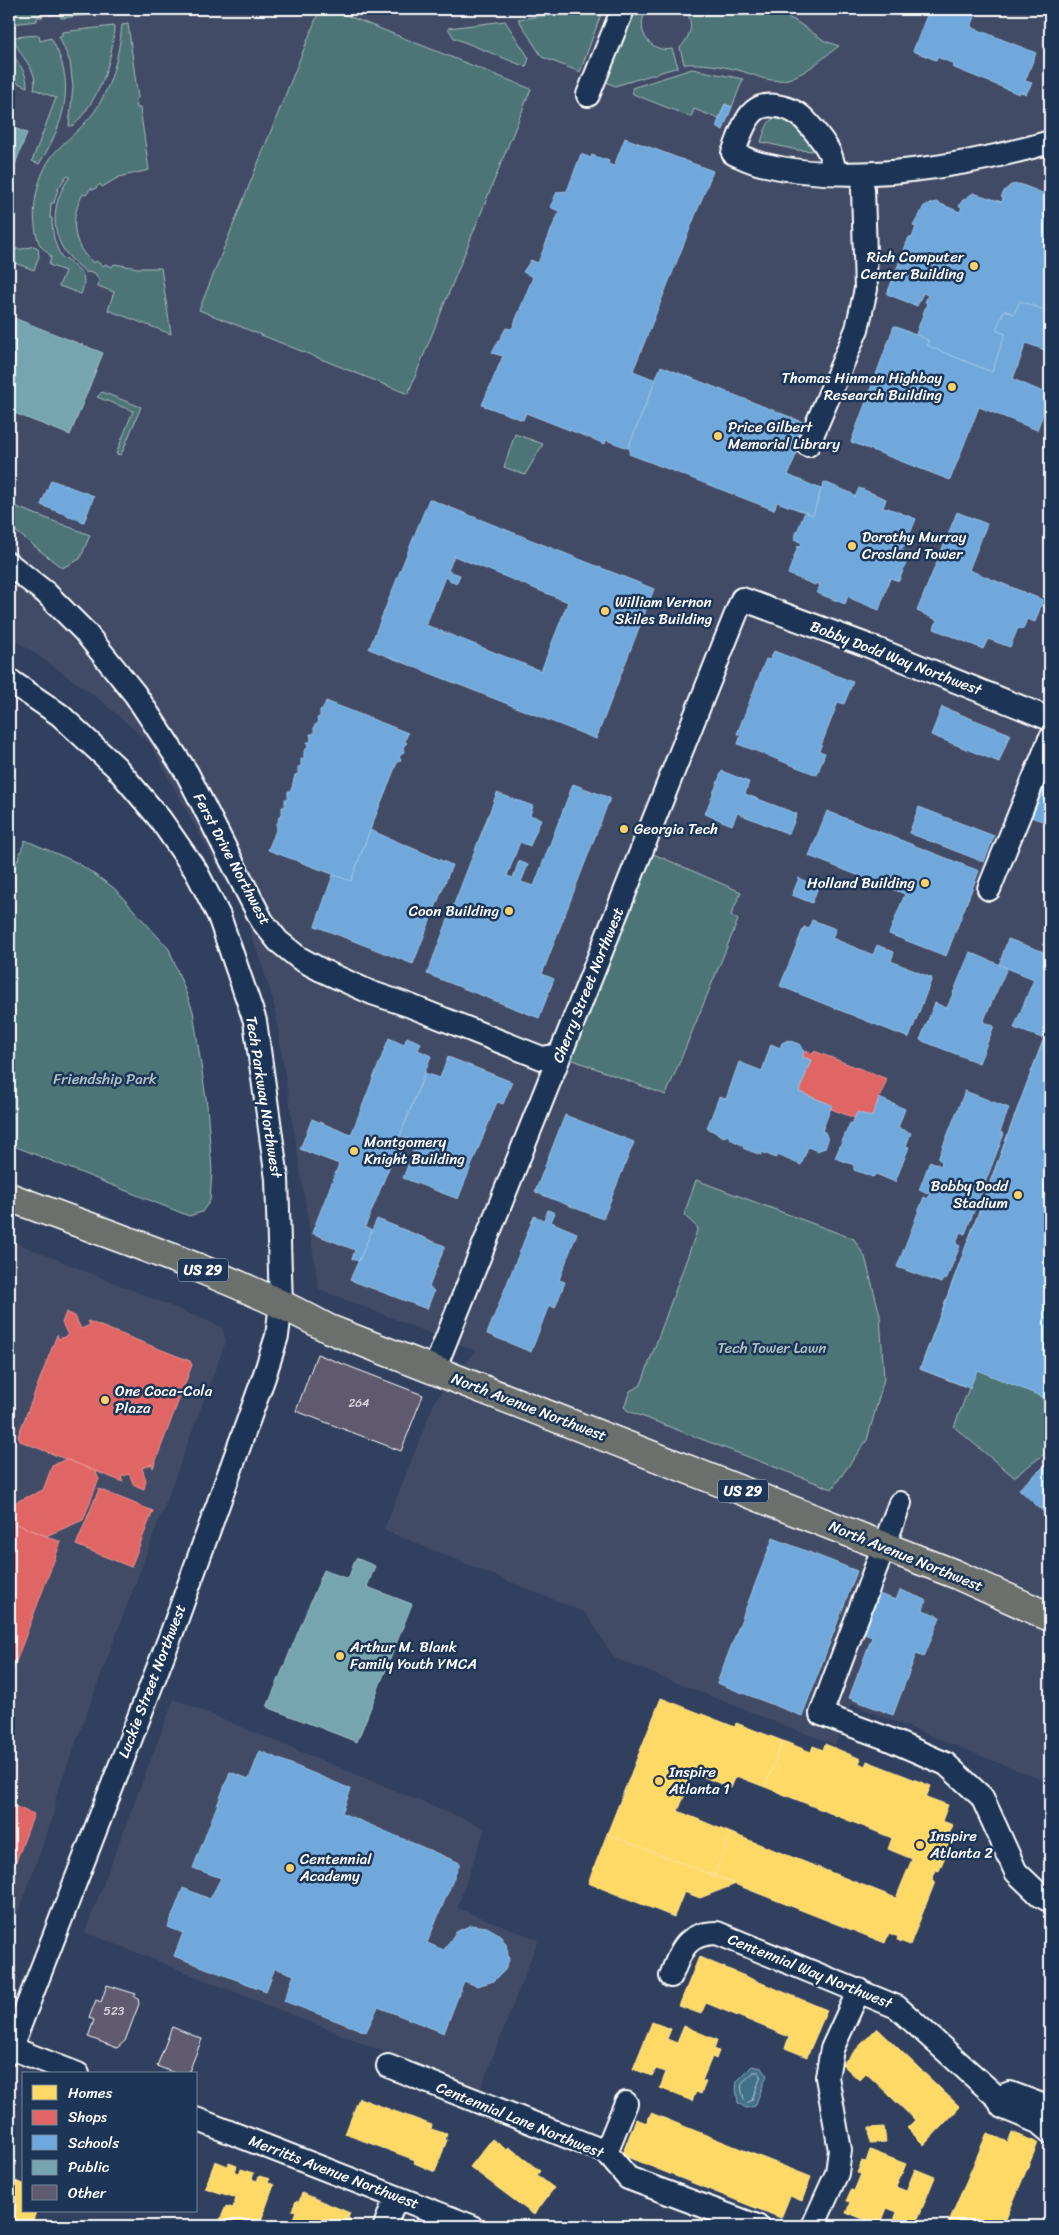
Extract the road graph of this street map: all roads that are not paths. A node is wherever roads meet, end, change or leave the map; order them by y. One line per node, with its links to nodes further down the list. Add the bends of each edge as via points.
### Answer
1 (623, 9): 2 (street)
2 (588, 95)
3 (1050, 142): 4 (street, via 1006,155 906,171)
4 (835, 172): 4 (street, via 768,166 733,153 748,117 757,109 764,106 784,108 800,115 828,150)
5 (863, 189): 6 (street, via 866,289 857,329)
6 (808, 445)
7 (9, 564): 13 (street, Ferst Drive Northwest, via 46,593 85,632 135,694 187,773 262,921 278,941 299,958 372,993 408,1004 542,1058)
8 (742, 599): 10 (street, Bobby Dodd Way Northwest); 13 (street, Cherry Street Northwest)
9 (9, 680): 15 (street, Tech Parkway Northwest, via 60,715 116,767 160,819 196,871 219,916 255,1021 277,1179)
10 (1042, 716)
11 (1050, 738): 12 (street)
12 (989, 889)
13 (560, 1055): 16 (street, Cherry Street Northwest)
14 (9, 1197): 15 (highway, North Avenue Northwest / US 29, via 161,1252)
15 (281, 1304): 16 (highway, North Avenue Northwest / US 29, via 329,1329); 23 (street, Luckie Street Northwest, via 277,1336 264,1377 178,1615)
16 (434, 1370): 18 (highway, North Avenue Northwest / US 29)
17 (900, 1503): 18 (street)
18 (884, 1546): 19 (highway, North Avenue Northwest / US 29, via 956,1574); 20 (street, via 821,1714 946,1764 982,1797 1016,1872)
19 (1050, 1617)
20 (1050, 1901)
21 (671, 1976): 22 (street, Centennial Way Northwest, via 679,1955 691,1938 702,1933 717,1933)
22 (859, 1990): 27 (street, Centennial Way Northwest, via 897,2007 998,2098 1010,2093); 34 (street, via 832,2049 827,2077 840,2150 837,2173)
23 (10, 2050): 25 (street)
24 (388, 2066): 29 (street, Centennial Lane Northwest)
25 (72, 2072)
26 (626, 2103): 29 (street)
27 (1046, 2117)
28 (198, 2120): 30 (street, Merritts Avenue Northwest)
29 (606, 2152): 33 (street, Centennial Lane Northwest, via 628,2178)
30 (396, 2197): 31 (street); 32 (street, Merritts Avenue Northwest)
31 (385, 2226)
32 (471, 2226)
33 (757, 2226)
34 (813, 2226)

